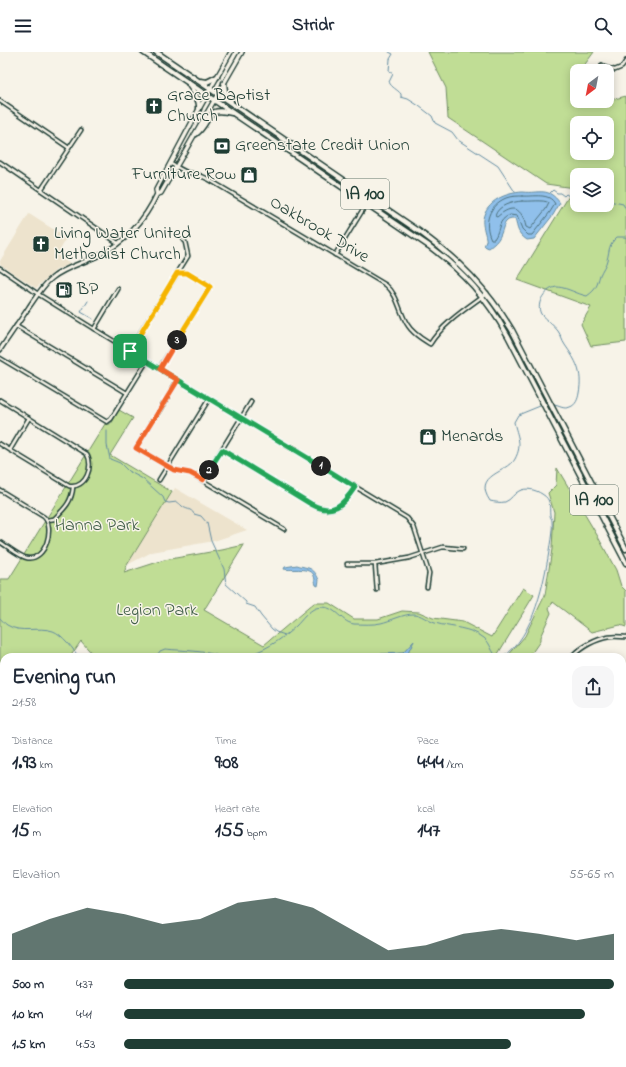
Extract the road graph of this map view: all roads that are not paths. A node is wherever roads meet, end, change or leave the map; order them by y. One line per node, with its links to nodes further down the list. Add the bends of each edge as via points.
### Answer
1 (143, 52): 8 (highway, IA 100)
2 (156, 52): 9 (highway, IA 100)
3 (231, 52): 7 (main road)
4 (242, 52): 10 (main road)
5 (626, 61): 6 (street, via 622,67)
6 (614, 70)
7 (217, 77): 9 (highway, via 204,82); 11 (main road)
8 (187, 81): 13 (highway, IA 100); 17 (highway, via 196,95)
9 (198, 81): 11 (highway, IA 100)
10 (224, 83): 12 (main road); 16 (highway)
11 (211, 89): 12 (highway, IA 100); 13 (main road)
12 (218, 94): 15 (main road); 16 (highway, IA 100)
13 (207, 95): 15 (highway, IA 100); 17 (main road)
14 (0, 100): 21 (street)
15 (215, 100): 18 (highway, IA 100); 20 (main road)
16 (233, 104): 27 (highway, IA 100)
17 (199, 108): 23 (main road)
18 (236, 113): 20 (highway, via 218,110 213,112); 28 (highway, IA 100)
19 (81, 130): 21 (street)
20 (196, 134): 24 (main road)
21 (69, 148): 25 (street)
22 (0, 162): 25 (street)
23 (171, 164): 24 (street, Oakbrook Drive); 26 (main road, via 156,190)
24 (177, 167): 26 (main road); 31 (street, Oakbrook Drive, via 208,179)
25 (41, 190): 30 (street)
26 (158, 194): 30 (street, via 140,222)
27 (370, 198): 28 (street); 35 (highway, IA 100, via 445,250)
28 (367, 203): 31 (street); 37 (highway, IA 100, via 441,254)
29 (183, 240): 33 (street, via 188,256)
30 (118, 243): 36 (street, via 99,255 58,273)
31 (336, 255): 37 (street, Oakbrook Drive, via 390,288 406,323 430,344 443,327)
32 (0, 268): 36 (street)
33 (177, 273): 41 (street); 44 (street, via 187,273 210,287)
34 (118, 289): 39 (street)
35 (487, 293): 37 (street); 65 (highway, IA 100, via 512,330)
36 (38, 294): 38 (street); 39 (street)
37 (483, 296): 67 (highway, IA 100, via 530,377)
38 (16, 326): 40 (street); 46 (street)
39 (94, 329): 41 (street)
40 (0, 350)
41 (130, 351): 43 (street)
42 (0, 358): 46 (street, via 107,422)
43 (147, 361): 44 (street); 46 (street)
44 (160, 369): 45 (street)
45 (178, 380): 47 (street); 55 (street, via 136,448)
46 (127, 393)
47 (210, 399): 51 (street); 55 (street)
48 (0, 400): 50 (street)
49 (251, 402): 51 (street)
50 (29, 418): 53 (street); 58 (street, via 87,454 90,466 87,476 82,484)
51 (241, 418): 54 (street); 59 (street)
52 (0, 444): 53 (street)
53 (10, 450): 58 (street)
54 (222, 450): 57 (street); 59 (street, via 311,504 324,509 343,504)
55 (167, 467): 56 (street); 57 (street, via 190,473)
56 (159, 480)
57 (203, 480): 62 (street)
58 (72, 487): 61 (street, via 66,508 54,520)
59 (355, 487): 66 (street, via 411,522)
60 (0, 490): 61 (street)
61 (47, 520): 63 (street, via 46,544 40,556 26,558)
62 (284, 529)
63 (0, 542)
64 (462, 549): 66 (street, via 442,547)
65 (626, 549)
66 (423, 554): 69 (street); 70 (street, via 429,573)
67 (626, 563)
68 (347, 564): 69 (street)
69 (375, 564): 71 (street)
70 (427, 587)
71 (377, 590)
72 (626, 638): 73 (street, via 609,637 598,640)
73 (577, 653)
74 (626, 894): 75 (highway)
75 (626, 908)

